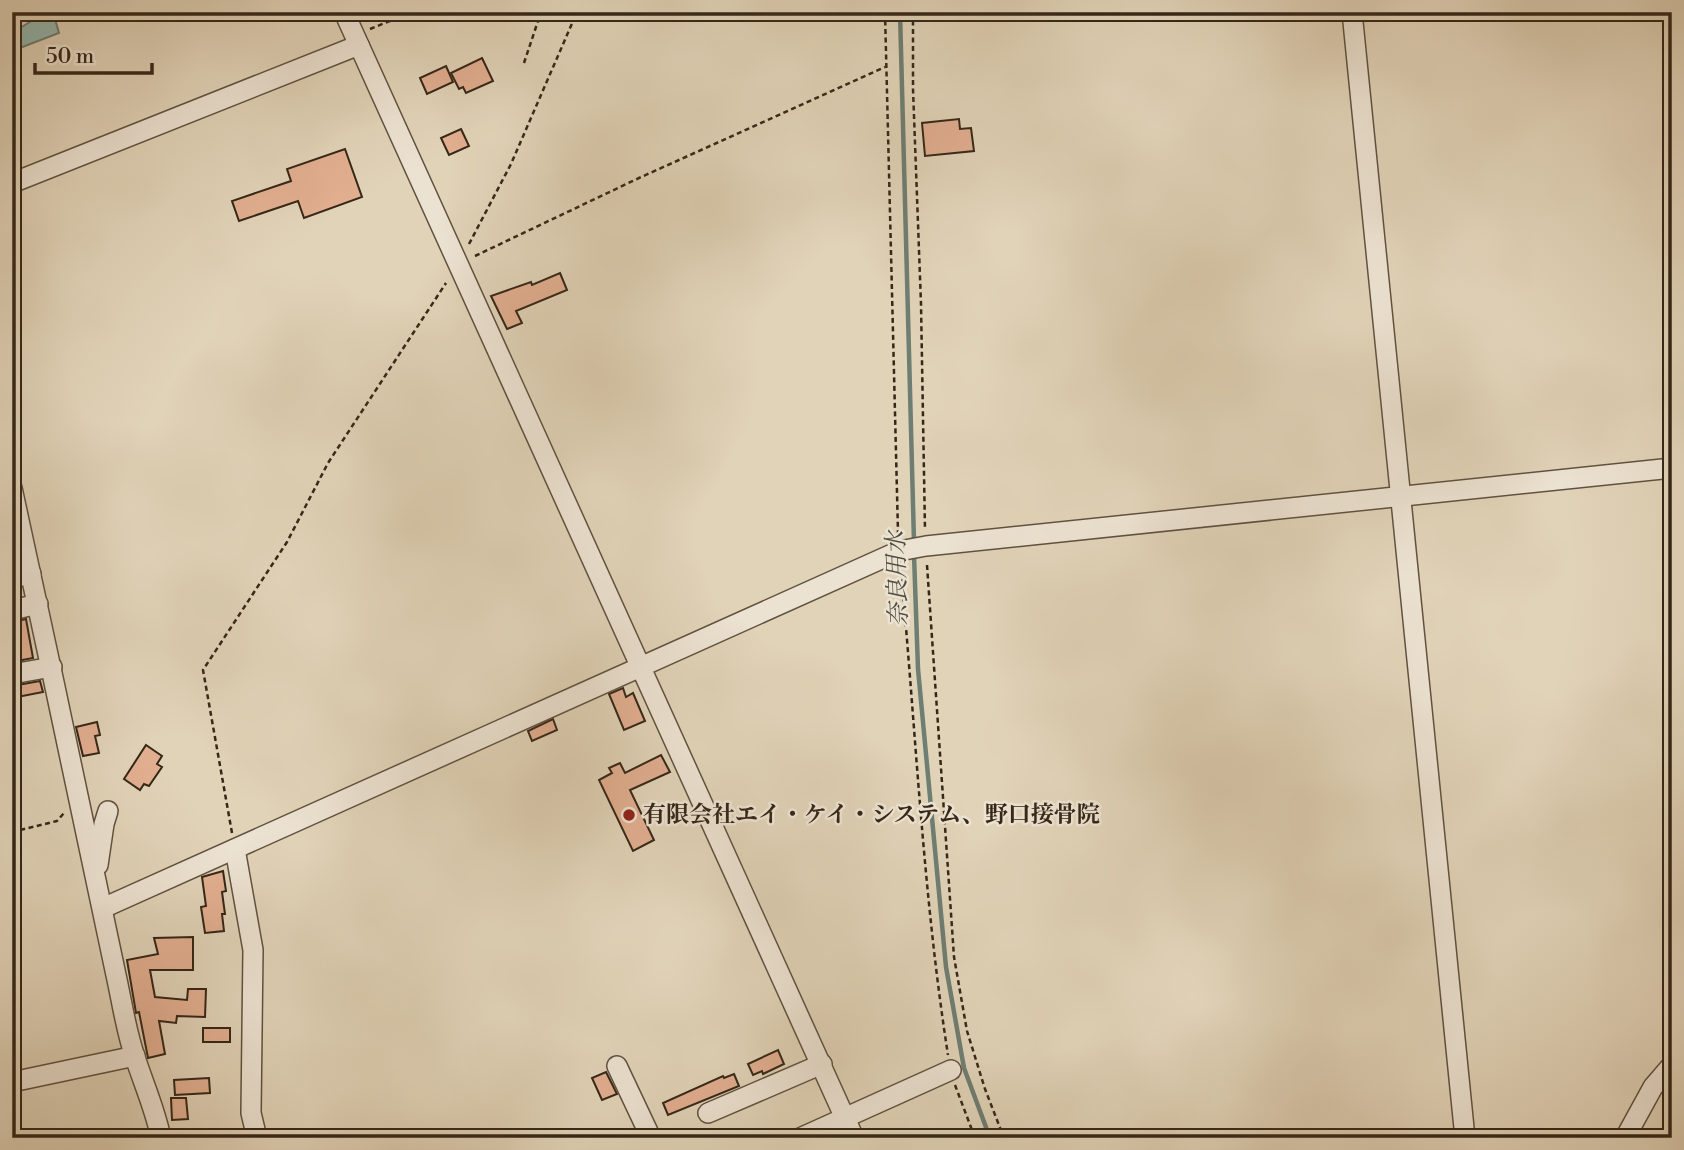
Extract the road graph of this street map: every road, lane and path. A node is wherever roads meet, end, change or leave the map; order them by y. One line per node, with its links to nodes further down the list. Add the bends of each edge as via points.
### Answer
1 (344, 12): 8 (street)
2 (412, 12): 8 (path)
3 (541, 12): 9 (path)
4 (577, 12): 12 (path, via 511,163)
5 (885, 12): 10 (path)
6 (913, 12): 16 (path)
7 (1352, 12): 15 (street)
8 (356, 41): 11 (street); 12 (street)
9 (524, 63)
10 (885, 67): 12 (path); 17 (path)
11 (12, 183)
12 (458, 264): 22 (street); 27 (path, via 328,463 287,542 203,670)
13 (1672, 468): 15 (street)
14 (12, 488): 18 (street)
15 (1401, 497): 16 (street); 45 (street)
16 (926, 546): 17 (street); 44 (path, via 954,957 967,1031)
17 (899, 551): 22 (street); 34 (path, via 919,795)
18 (22, 576): 19 (street)
19 (38, 604): 20 (street); 21 (street)
20 (12, 610)
21 (52, 667): 23 (street); 24 (street)
22 (641, 669): 27 (street); 31 (street)
23 (12, 674)
24 (77, 798): 26 (path, via 57,821); 28 (street)
25 (108, 811): 28 (street)
26 (12, 832)
27 (234, 849): 29 (street); 39 (street, via 253,950 251,1113)
28 (97, 876): 29 (street)
29 (103, 908): 30 (street)
30 (135, 1056): 35 (street); 38 (street)
31 (822, 1064): 36 (street); 37 (street)
32 (1672, 1065): 46 (street, via 1653,1087)
33 (617, 1066): 40 (street)
34 (951, 1070): 37 (street); 43 (path)
35 (12, 1082)
36 (708, 1113)
37 (846, 1117): 41 (street); 42 (street)
38 (161, 1138)
39 (257, 1138)
40 (651, 1138)
41 (800, 1138)
42 (854, 1138)
43 (975, 1138)
44 (1004, 1138)
45 (1465, 1138)
46 (1625, 1138)

